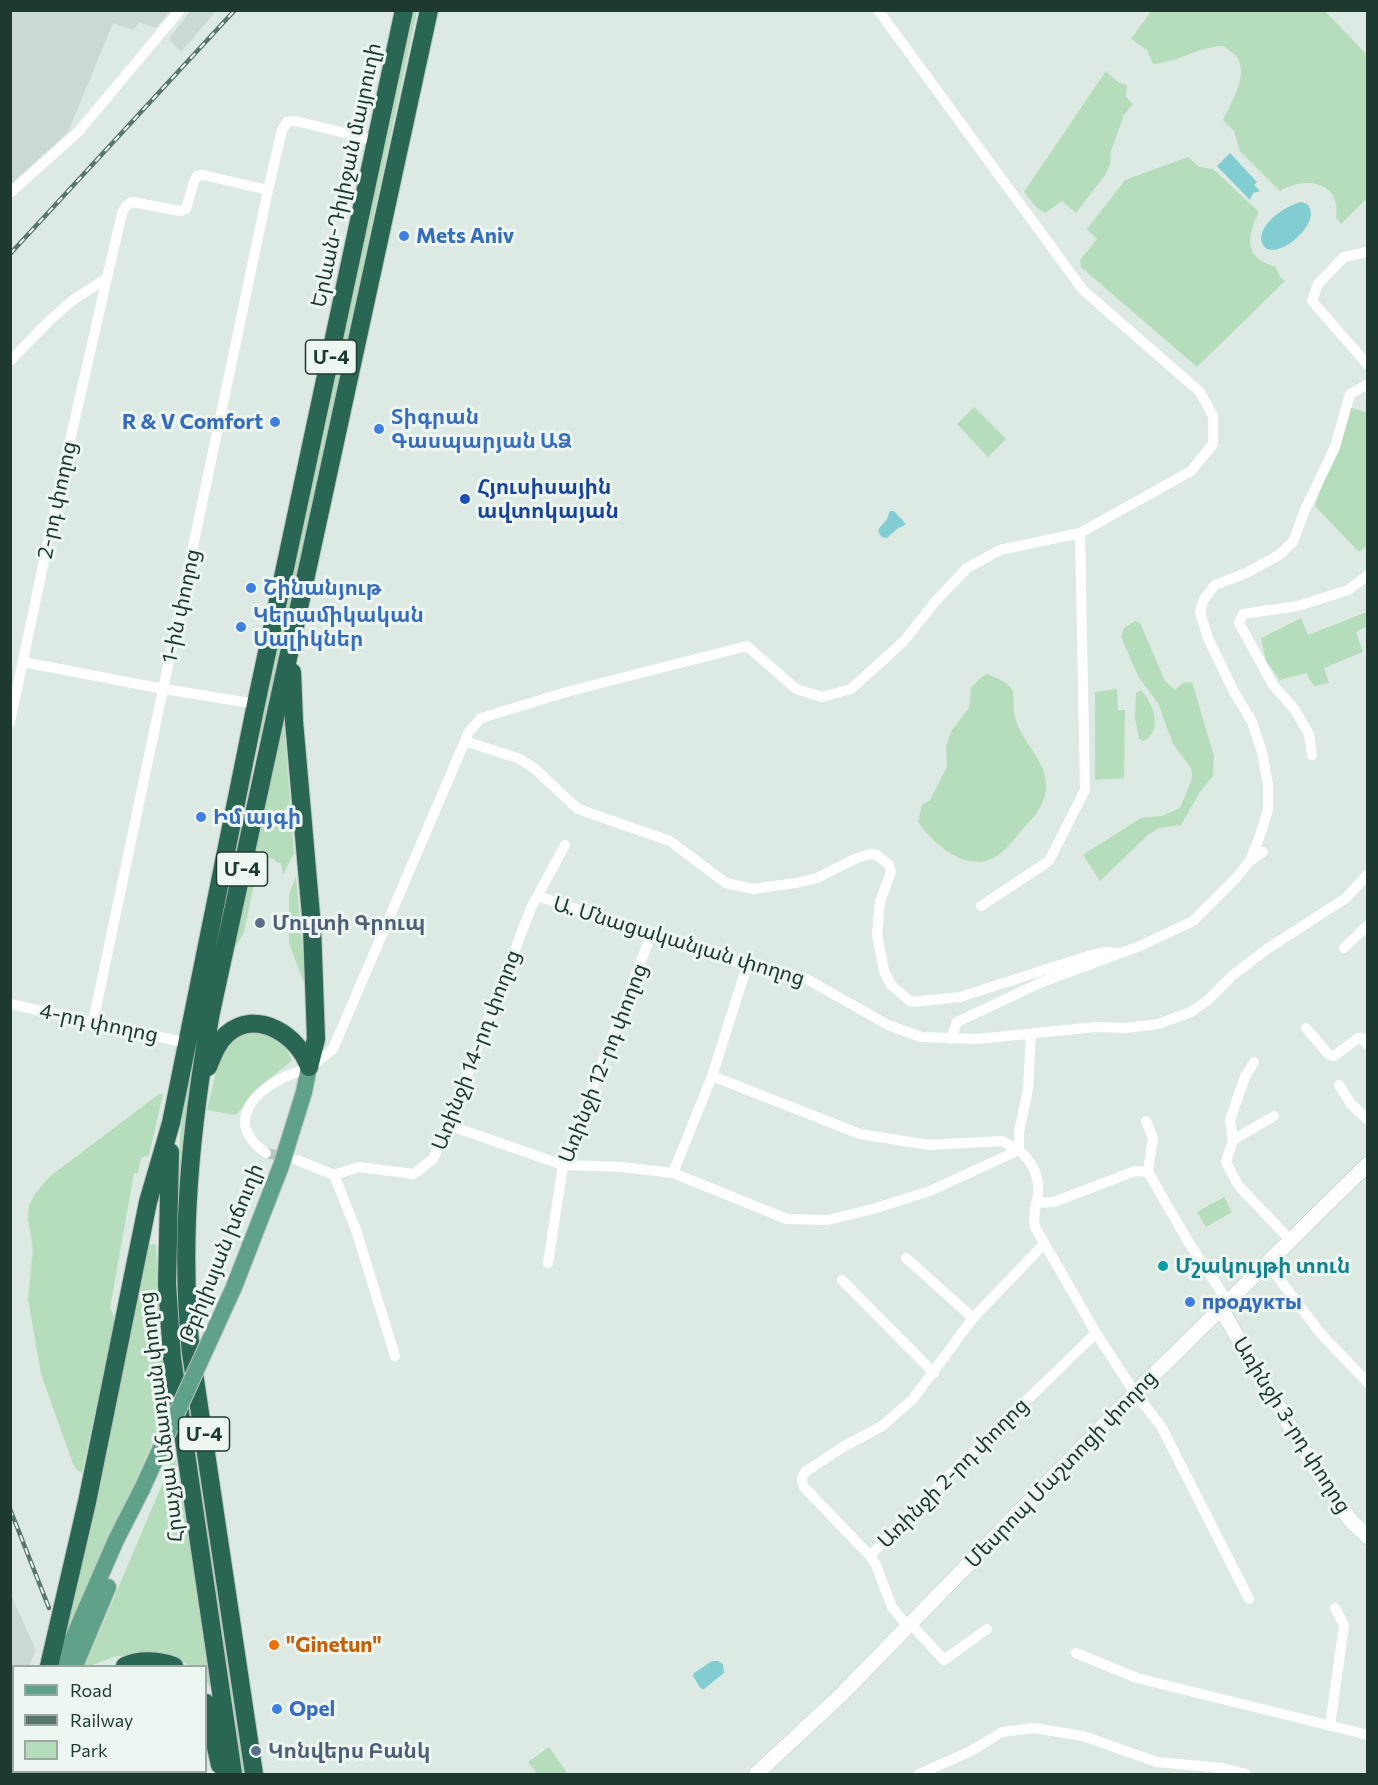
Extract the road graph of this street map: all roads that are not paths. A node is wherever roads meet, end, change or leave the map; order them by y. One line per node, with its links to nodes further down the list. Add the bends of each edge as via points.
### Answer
1 (180, 10): 7 (street, via 79,131)
2 (404, 10): 5 (highway, Երևան-Դիլիջան մայրուղի / Մ-4)
3 (429, 10): 15 (highway, Երևան-Դիլիջան մայրուղի / Մ-4)
4 (878, 10): 13 (street, via 1083,290 1200,392 1213,416 1214,444 1191,471)
5 (377, 141): 6 (street, 1-ին փողոց, via 287,122); 18 (highway, Երևան-Դիլիջան մայրուղի / Մ-4)
6 (268, 190): 9 (street, 2-րդ փողոց, via 203,175 194,181 186,209 132,202 122,213); 17 (street, 1-ին փողոց)
7 (10, 193)
8 (1368, 252): 11 (street, via 1344,257 1318,284 1312,301)
9 (107, 278): 10 (street, via 73,300); 16 (street, 2-րդ փողոց)
10 (10, 361)
11 (1368, 365)
12 (1368, 384): 26 (street, via 1350,394 1335,447 1293,542 1279,555 1215,585 1200,612 1208,638 1252,722 1262,752 1268,810)
13 (1080, 533): 20 (street, via 1000,550 967,568 903,642 851,689 822,697 796,688 747,646 481,718); 29 (street, via 1085,790 1049,861)
14 (1368, 575): 23 (street, via 1348,590 1298,606 1243,614 1239,623 1273,685 1310,734)
15 (291, 647): 22 (highway, Երևան-Դիլիջան մայրուղի / Մ-4); 44 (highway, via 312,927 316,1039)
16 (23, 662): 17 (street); 19 (street, 2-րդ փողոց)
17 (164, 689): 18 (street); 37 (street, 1-ին փողոց)
18 (256, 704): 21 (highway, Երևան-Դիլիջան մայրուղի / Մ-4)
19 (10, 722)
20 (465, 741): 33 (street, via 520,759 578,809 670,841 726,883 753,890 796,884 857,858 877,855 891,872 880,902 877,934 884,971 891,985 911,1002 960,997 1088,956); 44 (street, via 333,1049)
21 (248, 748): 22 (highway, via 259,744); 36 (highway, Երևան-Դիլիջան մայրուղի / Մ-4)
22 (267, 753): 36 (highway, Երևան-Դիլիջան մայրուղի / Մ-4)
23 (1312, 755)
24 (565, 845): 28 (street, Առինջի 14-րդ փողոց)
25 (1263, 852): 26 (street)
26 (1248, 862): 33 (street, via 1193,921)
27 (1368, 874): 39 (street, Ա. Մնացականյան փողոց, via 1346,898 1267,949 1191,1012 1158,1024)
28 (538, 896): 31 (street, Ա. Մնացականյան փողոց); 52 (street, Առինջի 14-րդ փողոց)
29 (981, 906)
30 (1368, 925): 32 (street)
31 (651, 935): 34 (street, Ա. Մնացականյան փողոց); 58 (street, Առինջի 12-րդ փողոց)
32 (1344, 948)
33 (1117, 953): 40 (street, via 1041,982 957,1022)
34 (747, 966): 40 (street, Ա. Մնացականյան փողոց, via 805,978 888,1025 921,1037); 45 (street)
35 (10, 1004): 37 (street, 4-րդ փողոց)
36 (202, 1010): 41 (highway, Երևան-Դիլիջան մայրուղի / Մ-4); 47 (highway, Երևան-Դիլիջան մայրուղի / Մ-4)
37 (93, 1022): 41 (street, 4-րդ փողոց)
38 (1306, 1028): 42 (street, via 1329,1055 1334,1056 1358,1038)
39 (1031, 1034): 40 (street, Ա. Մնացականյան փողոց); 54 (street)
40 (951, 1039)
41 (187, 1043): 51 (highway, Երևան-Դիլիջան մայրուղի / Մ-4)
42 (1368, 1045)
43 (1254, 1062): 53 (street, via 1230,1120)
44 (309, 1067): 47 (highway, via 292,1040 282,1032 269,1026 244,1025 228,1033 216,1046); 55 (street, via 263,1090 244,1118 246,1134); 76 (main road, Թբիլիսյան խճուղի, bridge, via 281,1166 234,1287)
45 (712, 1076): 54 (street, via 860,1134 929,1145 1002,1141); 60 (street)
46 (1339, 1085): 49 (street)
47 (197, 1091): 94 (highway, Հրաչյա Աճառյան փողոց / Մ-4, via 187,1200 187,1312)
48 (1274, 1116): 53 (street)
49 (1368, 1120)
50 (1146, 1121): 59 (street, via 1153,1138)
51 (171, 1123): 84 (highway, via 148,1202); 93 (highway, Հրաչյա Աճառյան փողոց / Մ-4, via 167,1284 172,1358)
52 (448, 1125): 58 (street); 61 (street, Առինջի 14-րդ փողոց, via 433,1160 414,1174 359,1167)
53 (1233, 1140): 63 (street, via 1226,1162 1238,1185)
54 (1019, 1150): 60 (street, via 930,1191 828,1220 787,1219); 62 (street, via 1031,1161 1037,1178)
55 (266, 1153)
56 (297, 1160): 61 (street)
57 (1368, 1164): 63 (street, Մեսրոպ Մաշտոցի փողոց)
58 (563, 1165): 60 (street); 66 (street, Առինջի 12-րդ փողոց)
59 (1148, 1172): 62 (street, via 1135,1171 1054,1202); 69 (street)
60 (674, 1173)
61 (334, 1175): 72 (street, via 356,1230)
62 (1036, 1203): 64 (street, via 1035,1227)
63 (1290, 1240): 67 (street, Մեսրոպ Մաշտոցի փողոց)
64 (1044, 1244): 70 (street); 71 (street)
65 (906, 1258): 70 (street)
66 (548, 1263)
67 (1267, 1263): 69 (street, Մեսրոպ Մաշտոցի փողոց); 74 (street, via 1321,1334)
68 (842, 1280): 73 (street)
69 (1224, 1305): 75 (street, Մեսրոպ Մաշտոցի փողոց); 77 (street, Առինջի 3-րդ փողոց, via 1317,1472 1351,1521)
70 (973, 1318): 73 (street)
71 (1096, 1333): 75 (street); 78 (street, Առինջի 2-րդ փողոց)
72 (395, 1356)
73 (934, 1373): 78 (street, via 913,1400 882,1426 802,1476 804,1487)
74 (1368, 1383)
75 (1135, 1392): 79 (street, via 1161,1426); 81 (street, Մեսրոպ Մաշտոցի փողոց)
76 (130, 1516): 85 (main road, Թբիլիսյան խճուղի); 86 (main road, Թբիլիսյան խճուղի, via 126,1543)
77 (1368, 1537)
78 (870, 1556): 81 (street, Առինջի 2-րդ փողոց, via 892,1607)
79 (1249, 1599)
80 (1335, 1608): 90 (street, via 1344,1624)
81 (910, 1626): 82 (street, Առինջի 2-րդ փողոց, via 944,1660); 95 (street, Մեսրոպ Մաշտոցի փողոց)
82 (987, 1629)
83 (1076, 1653): 90 (street, via 1137,1678)
84 (49, 1665)
85 (61, 1665)
86 (75, 1665)
87 (130, 1665): 88 (highway, via 157,1661)
88 (171, 1665)
89 (207, 1706): 92 (highway)
90 (1330, 1726): 91 (street)
91 (1368, 1735)
92 (222, 1774)
93 (233, 1774)
94 (254, 1774)
95 (756, 1774)
96 (919, 1774): 97 (street, via 1002,1732 1034,1728 1083,1736 1157,1762)
97 (1246, 1774)

